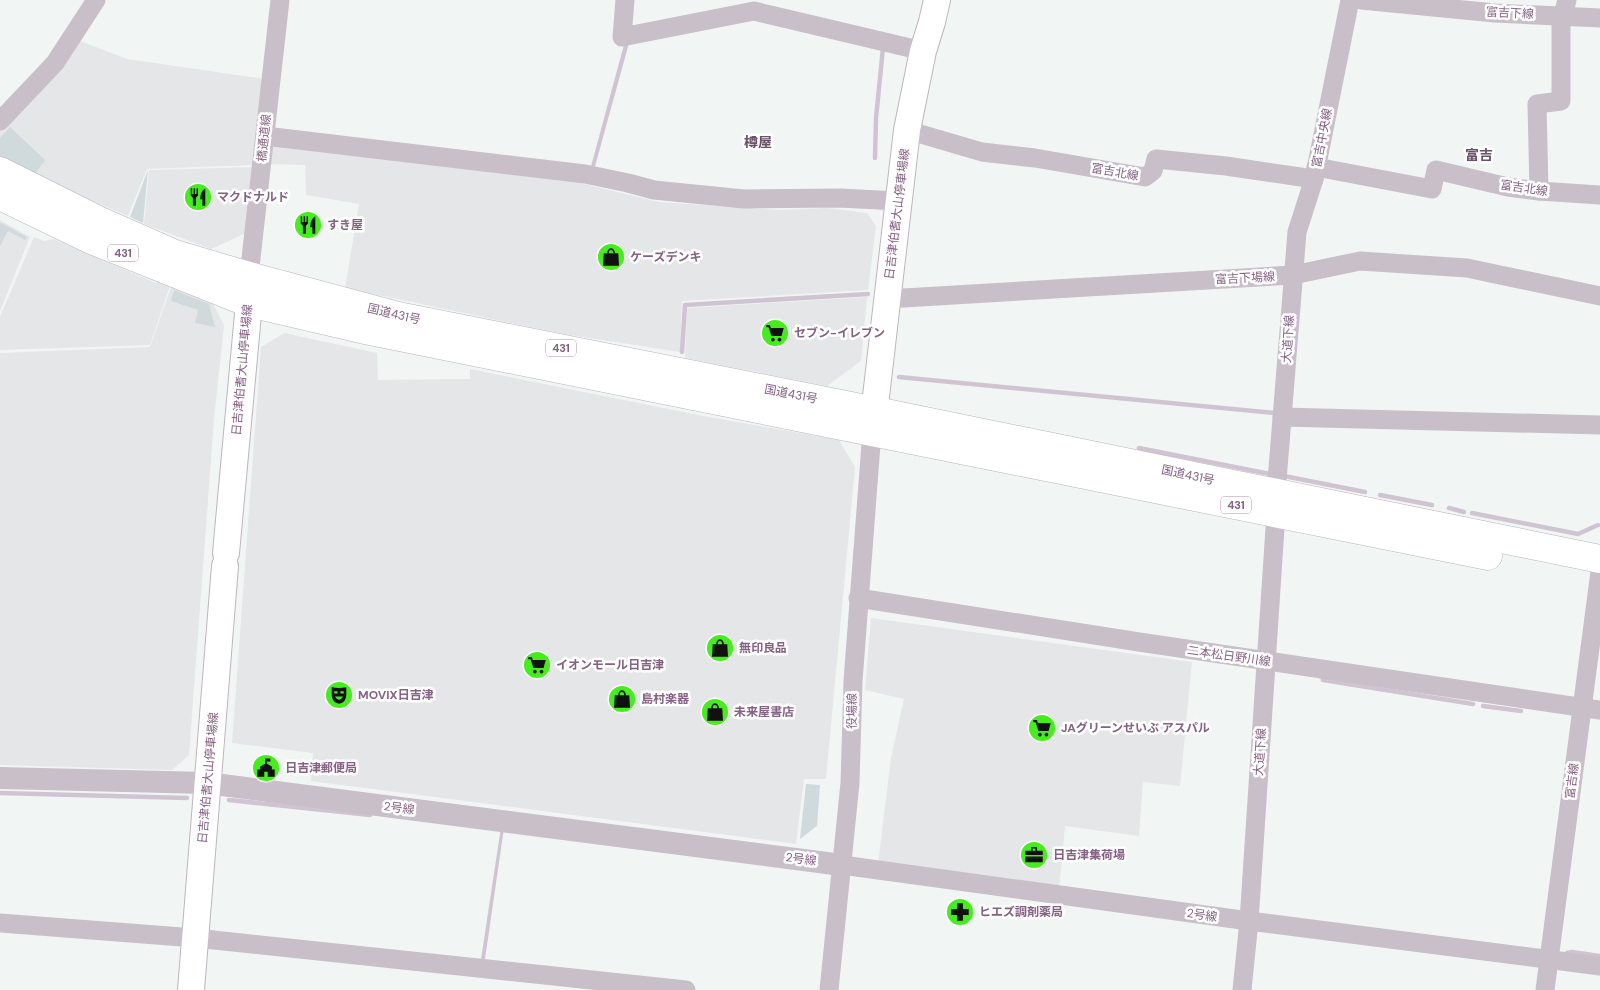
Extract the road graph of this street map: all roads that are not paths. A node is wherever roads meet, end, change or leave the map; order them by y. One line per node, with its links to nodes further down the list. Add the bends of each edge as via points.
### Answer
1 (96, 0): 11 (street, via 55,63)
2 (280, 0): 13 (street, 橋通道線)
3 (625, 0): 10 (street, via 622,38 754,11)
4 (937, 0): 10 (main road, 日吉津伯耆大山停車場線)
5 (1350, 0): 15 (street, 富吉中央線)
6 (1361, 0): 7 (street, 富吉下線)
7 (1496, 6): 8 (street, 富吉下線)
8 (1565, 8): 9 (street, 富吉下線); 16 (street, via 1561,22 1561,101 1537,104)
9 (1600, 18)
10 (923, 52): 12 (main road, 日吉津伯耆大山停車場線)
11 (0, 121)
12 (907, 130): 15 (street, 富吉北線, via 982,152 1145,177 1154,171 1156,159); 19 (main road, 日吉津伯耆大山停車場線)
13 (265, 136): 19 (street, via 585,174 654,190 744,199); 21 (street, 橋通道線)
14 (0, 171): 21 (highway, 国道431号 / 431, via 175,254)
15 (1315, 173): 16 (street, 富吉北線, via 1432,189 1436,170); 20 (street, 富吉中央線, via 1297,232)
16 (1539, 191): 17 (street, 富吉北線)
17 (1600, 195)
18 (0, 196): 24 (highway, 国道431号 / 431, via 89,239)
19 (898, 201): 23 (main road, 日吉津伯耆大山停車場線)
20 (1293, 275): 22 (street, 富吉下場線, via 1360,261 1466,268); 23 (street, 富吉下場線); 25 (street, 大道下線)
21 (249, 276): 24 (main road, 日吉津伯耆大山停車場線); 26 (highway, 国道431号 / 431, via 398,316)
22 (1600, 296)
23 (886, 299): 26 (main road, 日吉津伯耆大山停車場線)
24 (249, 303): 26 (highway, 国道431号 / 431, via 370,332); 34 (main road, 日吉津伯耆大山停車場線)
25 (1282, 417): 27 (street); 28 (street, 大道下線)
26 (874, 421): 28 (highway, 国道431号 / 431); 30 (street, 役場線)
27 (1600, 425)
28 (1276, 503): 29 (highway, 国道431号 / 431); 31 (street, 大道下線)
29 (1600, 572): 32 (street, 富吉線)
30 (858, 598): 31 (street, 二本松日野川線); 35 (street, 役場線, via 850,783)
31 (1266, 661): 32 (street, 二本松日野川線); 36 (street, 大道下線)
32 (1591, 709): 39 (street, 富吉線)
33 (0, 778): 34 (street, 2号線)
34 (207, 783): 35 (street, 2号線); 38 (main road, 日吉津伯耆大山停車場線)
35 (842, 865): 36 (street, 2号線); 43 (street, 役場線)
36 (1249, 921): 39 (street, 2号線); 44 (street, 大道下線)
37 (0, 923): 38 (street)
38 (195, 938): 41 (main road, 日吉津伯耆大山停車場線); 42 (street)
39 (1549, 958): 40 (street, 2号線); 45 (street, 富吉線)
40 (1600, 966)
41 (191, 990)
42 (686, 990)
43 (829, 990)
44 (1242, 990)
45 (1545, 990)

